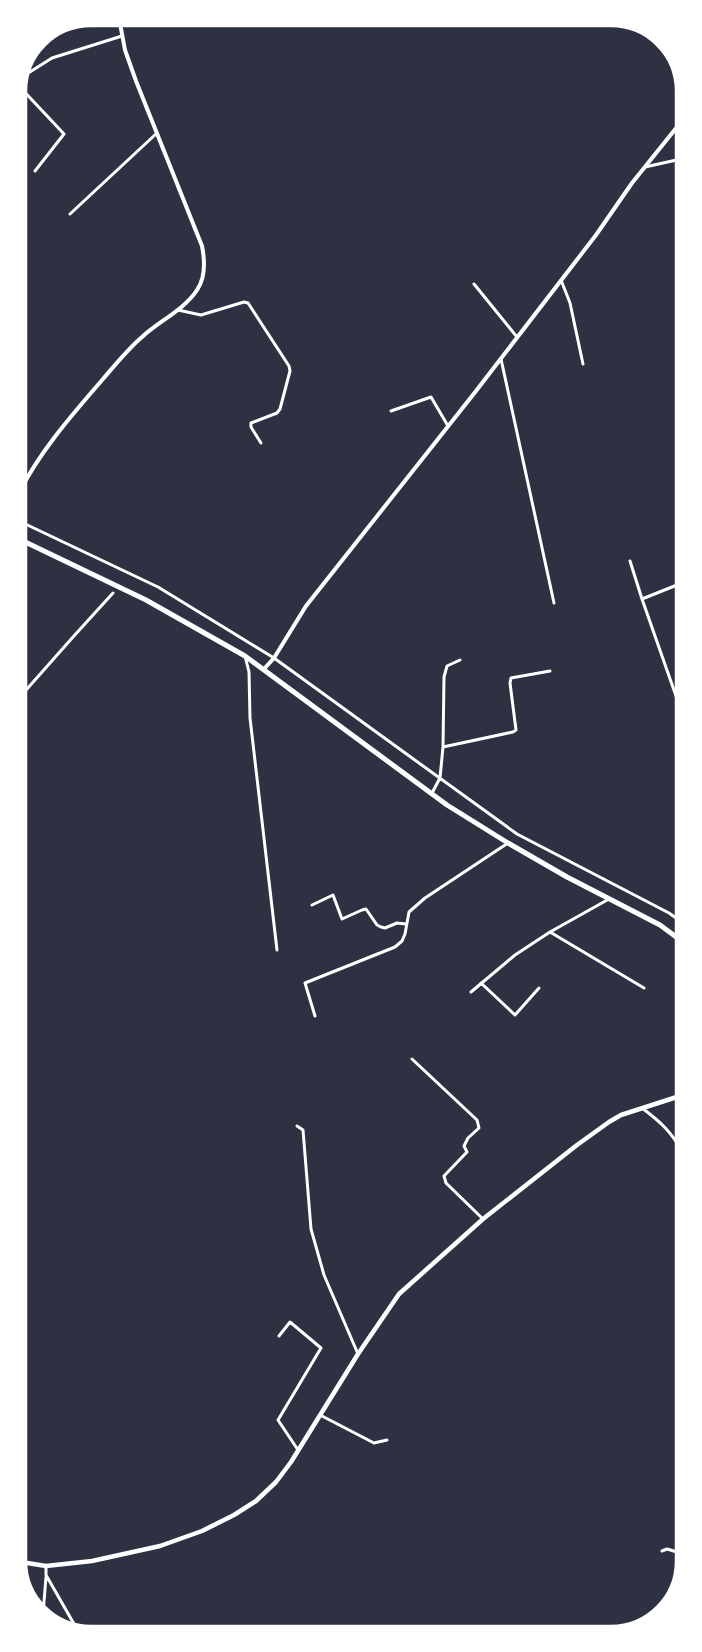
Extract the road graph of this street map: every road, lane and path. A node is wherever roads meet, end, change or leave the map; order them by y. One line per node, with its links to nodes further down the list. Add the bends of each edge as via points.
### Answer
1 (120, 26): 2 (street)
2 (122, 36): 3 (street, via 52,58); 6 (street)
3 (29, 73)
4 (26, 94): 9 (street, via 64,134)
5 (676, 128): 8 (street)
6 (157, 133): 10 (street); 13 (street, via 198,232 204,256 203,278 197,291)
7 (676, 160): 8 (street)
8 (645, 167): 11 (street)
9 (35, 171)
10 (70, 214)
11 (561, 280): 14 (street); 16 (street, via 570,303)
12 (474, 284): 14 (street)
13 (177, 310): 19 (street, via 201,315 248,303 289,366 280,409 252,423 251,427); 20 (street, via 141,337 51,442)
14 (517, 337): 15 (street)
15 (501, 358): 18 (street); 27 (street)
16 (583, 364)
17 (391, 411): 18 (street, via 431,396)
18 (448, 426): 29 (street, via 306,606)
19 (261, 443)
20 (26, 480)
21 (26, 523): 29 (street, via 158,587)
22 (26, 542): 28 (main road, via 146,600)
23 (630, 561): 26 (street)
24 (676, 585): 26 (street)
25 (113, 593): 33 (street)
26 (642, 599): 34 (street)
27 (554, 602)
28 (245, 656): 31 (main road); 45 (street, via 250,672 250,718)
29 (274, 658): 31 (street); 36 (street)
30 (460, 660): 35 (street, via 447,666 444,677)
31 (264, 669): 37 (main road)
32 (550, 671): 35 (street, via 511,678 516,730)
33 (26, 690)
34 (676, 696)
35 (443, 747): 36 (street)
36 (440, 778): 37 (street); 41 (street, via 517,834)
37 (432, 794): 38 (main road)
38 (508, 843): 39 (main road); 42 (street, via 425,898 409,912)
39 (610, 899): 43 (street); 44 (main road)
40 (312, 906): 42 (street, via 333,895 342,919 366,909 381,927)
41 (676, 918)
42 (406, 924): 50 (street, via 402,941 395,947 305,983)
43 (550, 932): 46 (street); 48 (street)
44 (676, 937)
45 (277, 950)
46 (481, 983): 47 (street, via 515,1015); 49 (street)
47 (538, 988)
48 (644, 988)
49 (471, 992)
50 (315, 1016)
51 (412, 1059): 56 (street, via 477,1120 479,1128 464,1146 467,1152 444,1176 446,1182)
52 (676, 1097): 53 (main road)
53 (642, 1108): 55 (street); 56 (main road, via 621,1115 596,1131)
54 (297, 1126): 58 (street, via 303,1130 312,1229 324,1275)
55 (676, 1141)
56 (483, 1219): 58 (main road, via 399,1294)
57 (279, 1336): 61 (street, via 290,1322 321,1348 278,1420)
58 (358, 1354): 59 (main road)
59 (320, 1415): 60 (street, via 374,1443); 61 (main road)
60 (387, 1440)
61 (298, 1450): 65 (main road, via 276,1482 256,1501 202,1531 160,1546 92,1561)
62 (676, 1551): 63 (street, via 667,1548)
63 (662, 1552)
64 (26, 1563): 65 (main road)
65 (46, 1566): 66 (street)
66 (46, 1575): 67 (street); 68 (street)
67 (44, 1605)
68 (74, 1623)

